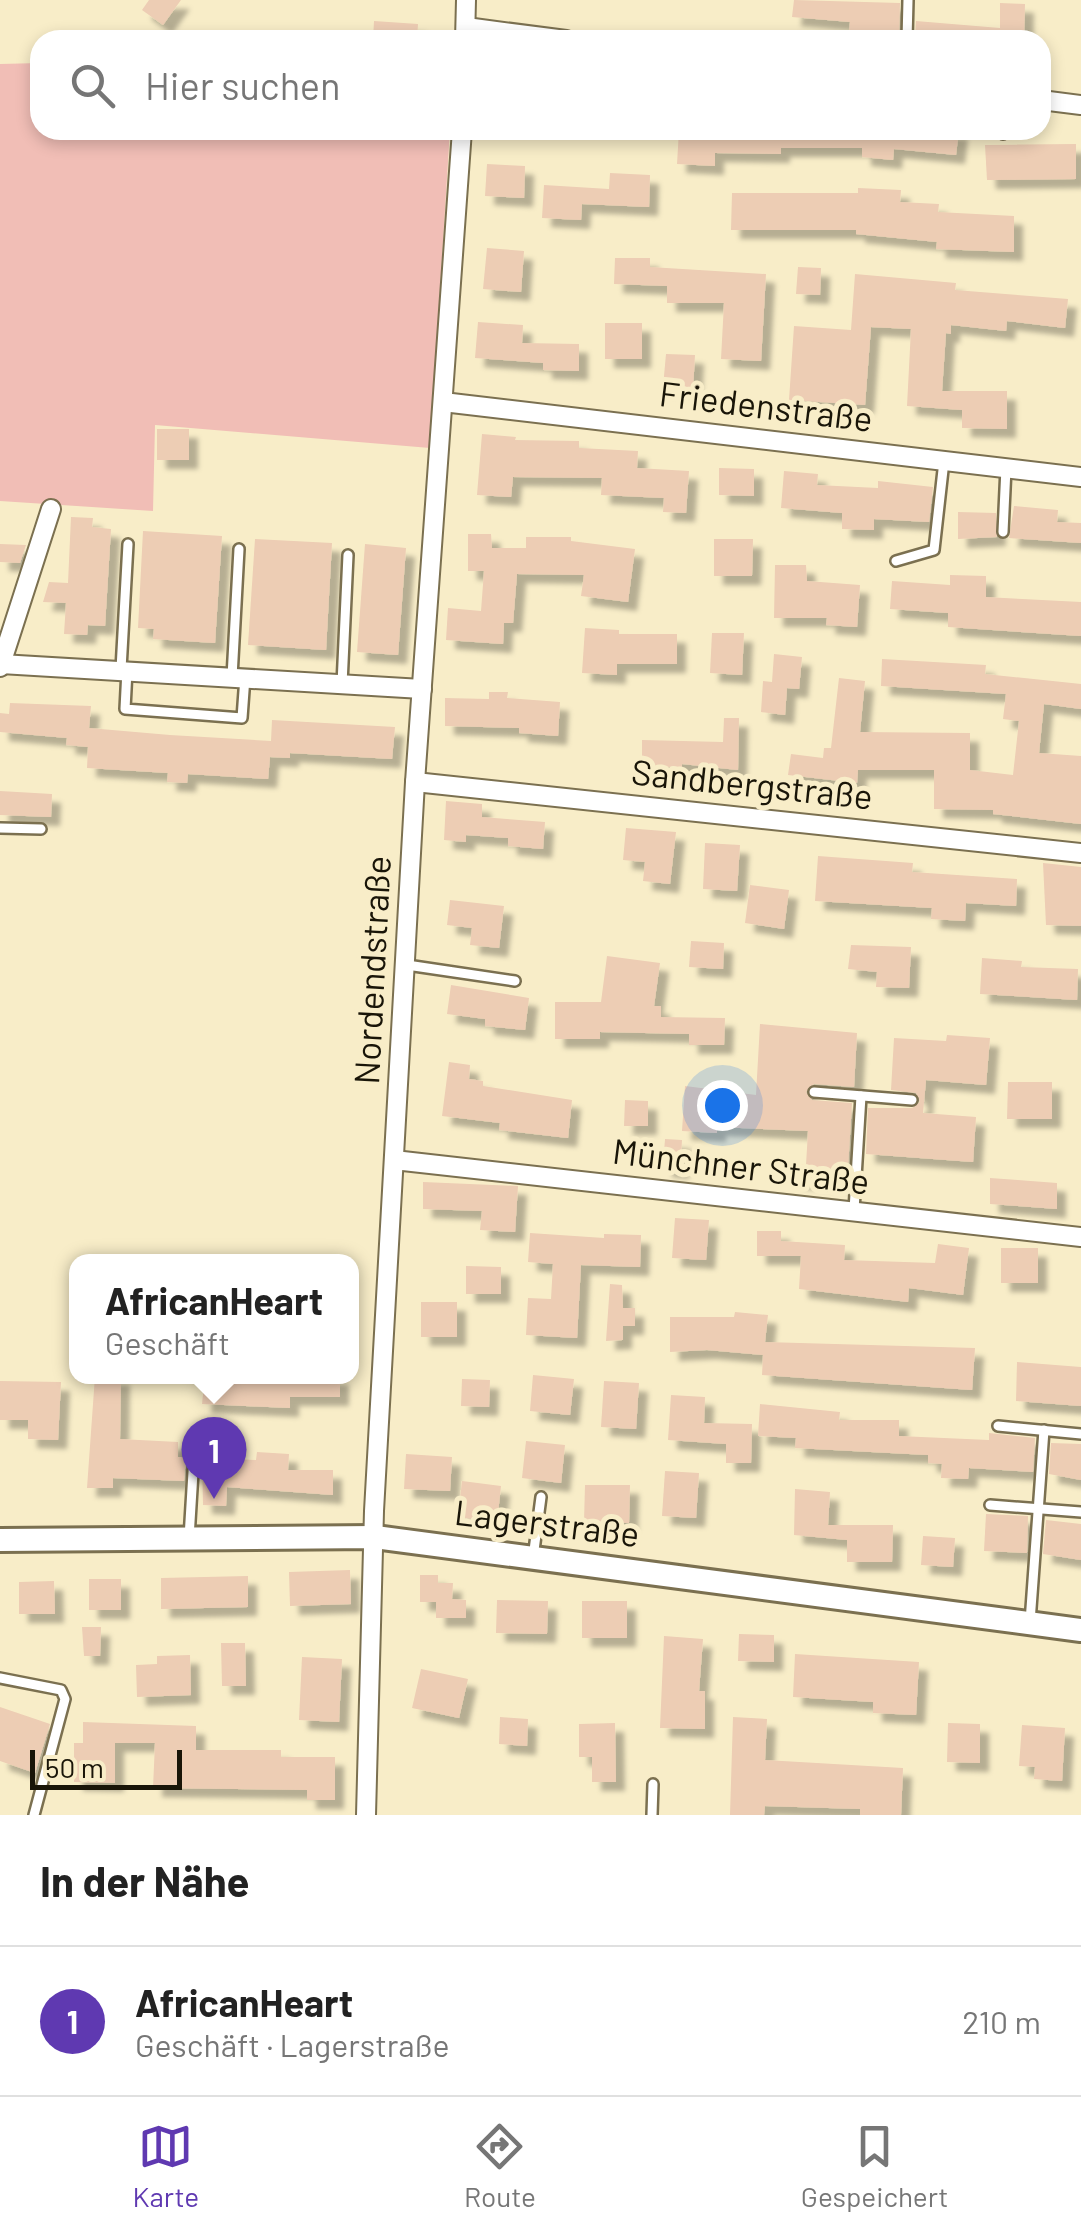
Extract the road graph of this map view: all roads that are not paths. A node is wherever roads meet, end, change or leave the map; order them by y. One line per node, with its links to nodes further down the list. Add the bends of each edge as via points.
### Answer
1 (466, 0): 3 (street)
2 (908, 0): 4 (lane)
3 (465, 30)
4 (907, 30)
5 (1051, 101): 6 (street)
6 (1081, 105)
7 (461, 140): 8 (street, Nordendstraße)
8 (442, 402): 9 (street, Friedenstraße); 22 (street, Nordendstraße)
9 (944, 461): 10 (street, Friedenstraße); 17 (lane, via 934,550)
10 (1006, 468): 11 (street, Friedenstraße); 13 (lane)
11 (1081, 477)
12 (51, 508): 18 (street)
13 (1003, 532)
14 (128, 544): 19 (lane)
15 (238, 549): 20 (lane)
16 (348, 555): 21 (lane)
17 (896, 561)
18 (1, 665): 19 (street)
19 (124, 669): 20 (street); 20 (lane, via 125,709 242,718)
20 (239, 677): 21 (street)
21 (342, 684): 22 (street)
22 (422, 689): 23 (street, Nordendstraße)
23 (415, 782): 26 (street, Sandbergstraße); 27 (street, Nordendstraße)
24 (0, 828): 25 (lane)
25 (41, 830)
26 (1081, 853)
27 (407, 964): 28 (lane); 32 (street, Nordendstraße)
28 (515, 981)
29 (814, 1092): 30 (lane)
30 (861, 1096): 31 (lane); 33 (lane)
31 (912, 1100)
32 (394, 1160): 33 (street, Münchner Straße); 44 (street, Nordendstraße)
33 (854, 1213): 34 (street, Münchner Straße)
34 (1081, 1237)
35 (998, 1426): 36 (lane)
36 (1044, 1430): 37 (lane); 41 (lane)
37 (1081, 1434)
38 (194, 1456): 43 (lane)
39 (540, 1496): 46 (lane)
40 (990, 1505): 41 (lane)
41 (1038, 1509): 42 (lane); 47 (lane)
42 (1081, 1512)
43 (189, 1538): 44 (street, Lagerstraße); 45 (street, Lagerstraße)
44 (375, 1538): 46 (street, Lagerstraße); 52 (street, Nordendstraße)
45 (0, 1540)
46 (533, 1558): 47 (street, Lagerstraße)
47 (1030, 1623): 48 (street, Lagerstraße)
48 (1081, 1630)
49 (0, 1678): 51 (lane, via 61,1690 65,1698)
50 (653, 1784): 53 (lane)
51 (34, 1815)
52 (366, 1815)
53 (652, 1815)

